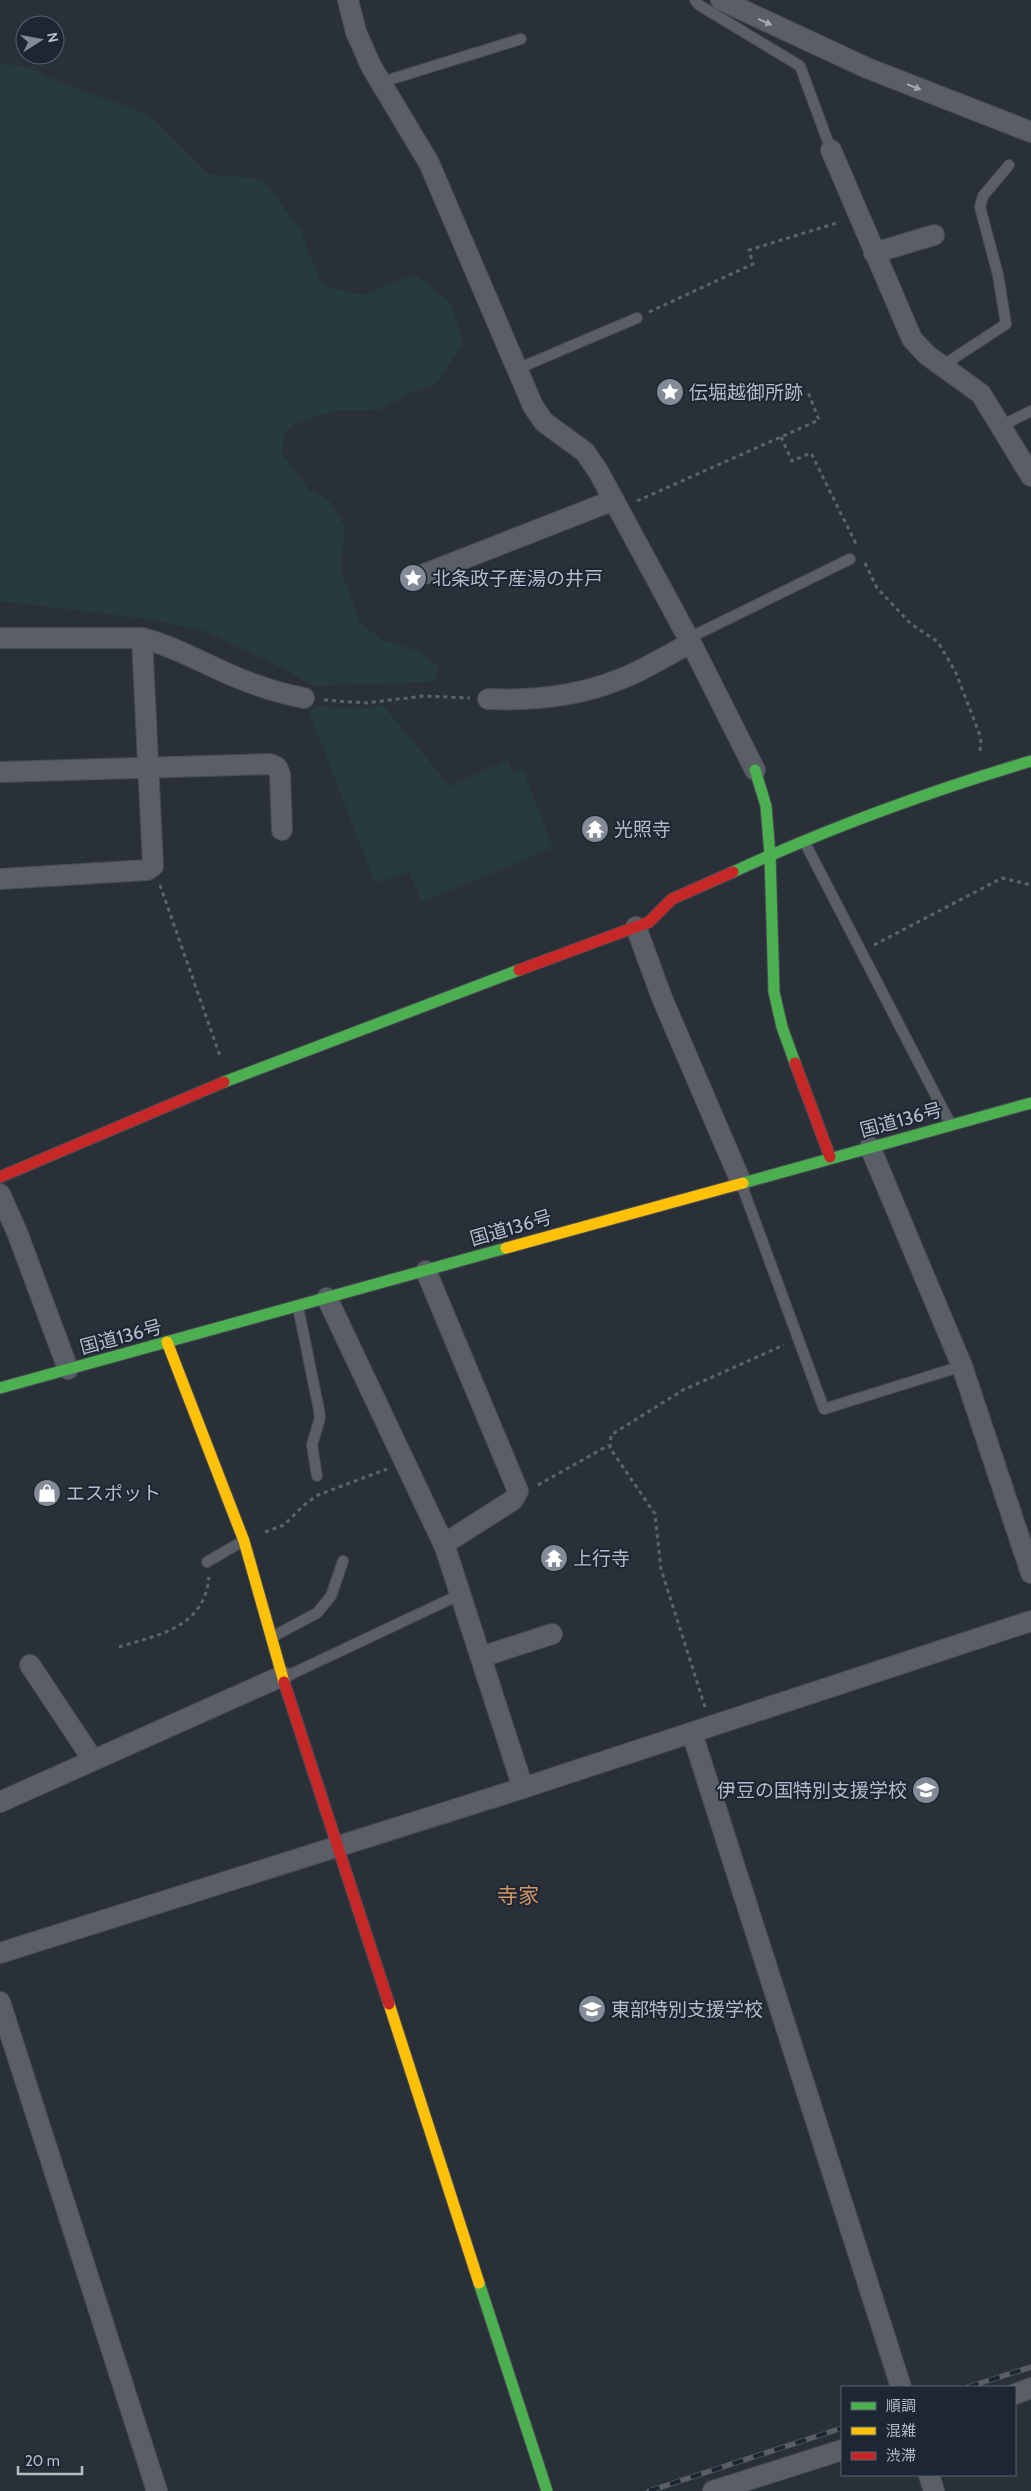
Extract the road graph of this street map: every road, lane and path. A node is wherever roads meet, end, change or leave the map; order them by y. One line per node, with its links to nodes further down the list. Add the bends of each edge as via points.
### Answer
1 (348, 0): 5 (street, via 356,32)
2 (696, 0): 7 (lane, via 699,5 800,66)
3 (721, 0): 6 (street, one-way to 6, via 867,68)
4 (521, 39): 5 (lane)
5 (382, 82): 14 (street, via 429,164)
6 (1031, 132)
7 (831, 150): 9 (street)
8 (1008, 165): 13 (lane, via 983,196 980,207 998,275 1006,324)
9 (858, 216): 11 (street); 12 (path, via 749,250 753,264)
10 (934, 235): 11 (street)
11 (874, 253): 13 (street, via 912,339)
12 (637, 318): 14 (lane)
13 (942, 366): 17 (street, via 981,394)
14 (517, 369): 20 (street, via 533,406 544,422 585,452)
15 (808, 392): 18 (path, via 818,420)
16 (1031, 412): 17 (lane)
17 (1001, 426): 19 (street)
18 (781, 437): 20 (path); 21 (path, via 792,461 811,453)
19 (1031, 476)
20 (616, 505): 24 (street); 27 (street)
21 (860, 553)
22 (850, 559): 27 (lane)
23 (865, 562): 34 (path, via 877,588 911,624 938,642 956,673 981,738)
24 (417, 577)
25 (0, 638): 26 (street)
26 (142, 638): 28 (street, via 162,643 274,692); 31 (street)
27 (690, 640): 29 (street, via 624,678 595,688 557,696); 32 (street)
28 (304, 698): 29 (path, via 366,703 423,696)
29 (488, 699)
30 (1031, 761): 34 (main road)
31 (150, 769): 33 (street); 35 (street, via 270,764 277,767); 38 (street)
32 (755, 770): 37 (main road, via 766,806)
33 (0, 772)
34 (978, 777): 36 (main road)
35 (282, 830)
36 (804, 842): 37 (main road); 42 (lane)
37 (770, 855): 41 (main road, via 672,899 649,922); 47 (main road, via 774,992 782,1027)
38 (153, 866): 39 (street, via 147,870); 43 (path)
39 (0, 879)
40 (1031, 884): 42 (path, via 1002,878)
41 (636, 927): 43 (main road); 49 (street, via 662,998)
42 (861, 952): 45 (lane)
43 (229, 1081): 48 (main road)
44 (1031, 1102): 45 (main road, 国道136号)
45 (951, 1125): 46 (main road, 国道136号)
46 (870, 1147): 47 (main road, 国道136号); 56 (street)
47 (830, 1158): 49 (main road, 国道136号)
48 (0, 1177)
49 (741, 1182): 51 (main road, 国道136号); 54 (lane)
50 (0, 1194): 57 (street)
51 (426, 1270): 52 (main road, 国道136号); 62 (street, via 516,1485)
52 (327, 1298): 53 (main road, 国道136号); 60 (street)
53 (298, 1306): 55 (main road, 国道136号); 61 (lane, via 320,1418 312,1445)
54 (798, 1338): 56 (lane, via 824,1410); 59 (path, via 684,1390 611,1435)
55 (167, 1342): 57 (main road, 国道136号); 63 (main road)
56 (962, 1366): 67 (street)
57 (68, 1369): 58 (main road, 国道136号)
58 (0, 1388)
59 (609, 1445): 62 (path); 76 (path, via 655,1514 661,1569)
60 (406, 1463): 63 (path, via 318,1495 284,1524); 64 (street)
61 (317, 1476)
62 (516, 1497): 64 (street)
63 (244, 1540): 66 (lane); 71 (main road)
64 (444, 1544): 68 (street)
65 (343, 1561): 71 (lane, via 331,1596 317,1613)
66 (207, 1562): 72 (path, via 208,1592 189,1620 176,1628)
67 (1031, 1573)
68 (461, 1594): 73 (street); 75 (lane)
69 (1031, 1621): 76 (street)
70 (552, 1634): 73 (street)
71 (271, 1637): 75 (main road)
72 (119, 1647)
73 (481, 1657): 79 (street)
74 (30, 1665): 78 (street)
75 (282, 1677): 78 (street); 81 (main road)
76 (711, 1727): 77 (street)
77 (692, 1733): 79 (street); 84 (street)
78 (93, 1760): 80 (street)
79 (523, 1788): 81 (street)
80 (0, 1802)
81 (338, 1845): 82 (street); 90 (main road)
82 (0, 1953)
83 (0, 2002): 89 (street)
84 (901, 2386)
85 (1031, 2388): 86 (street)
86 (1016, 2394)
87 (841, 2450): 91 (street)
88 (928, 2476): 92 (street)
89 (156, 2491)
90 (548, 2491)
91 (713, 2491)
92 (934, 2491)

